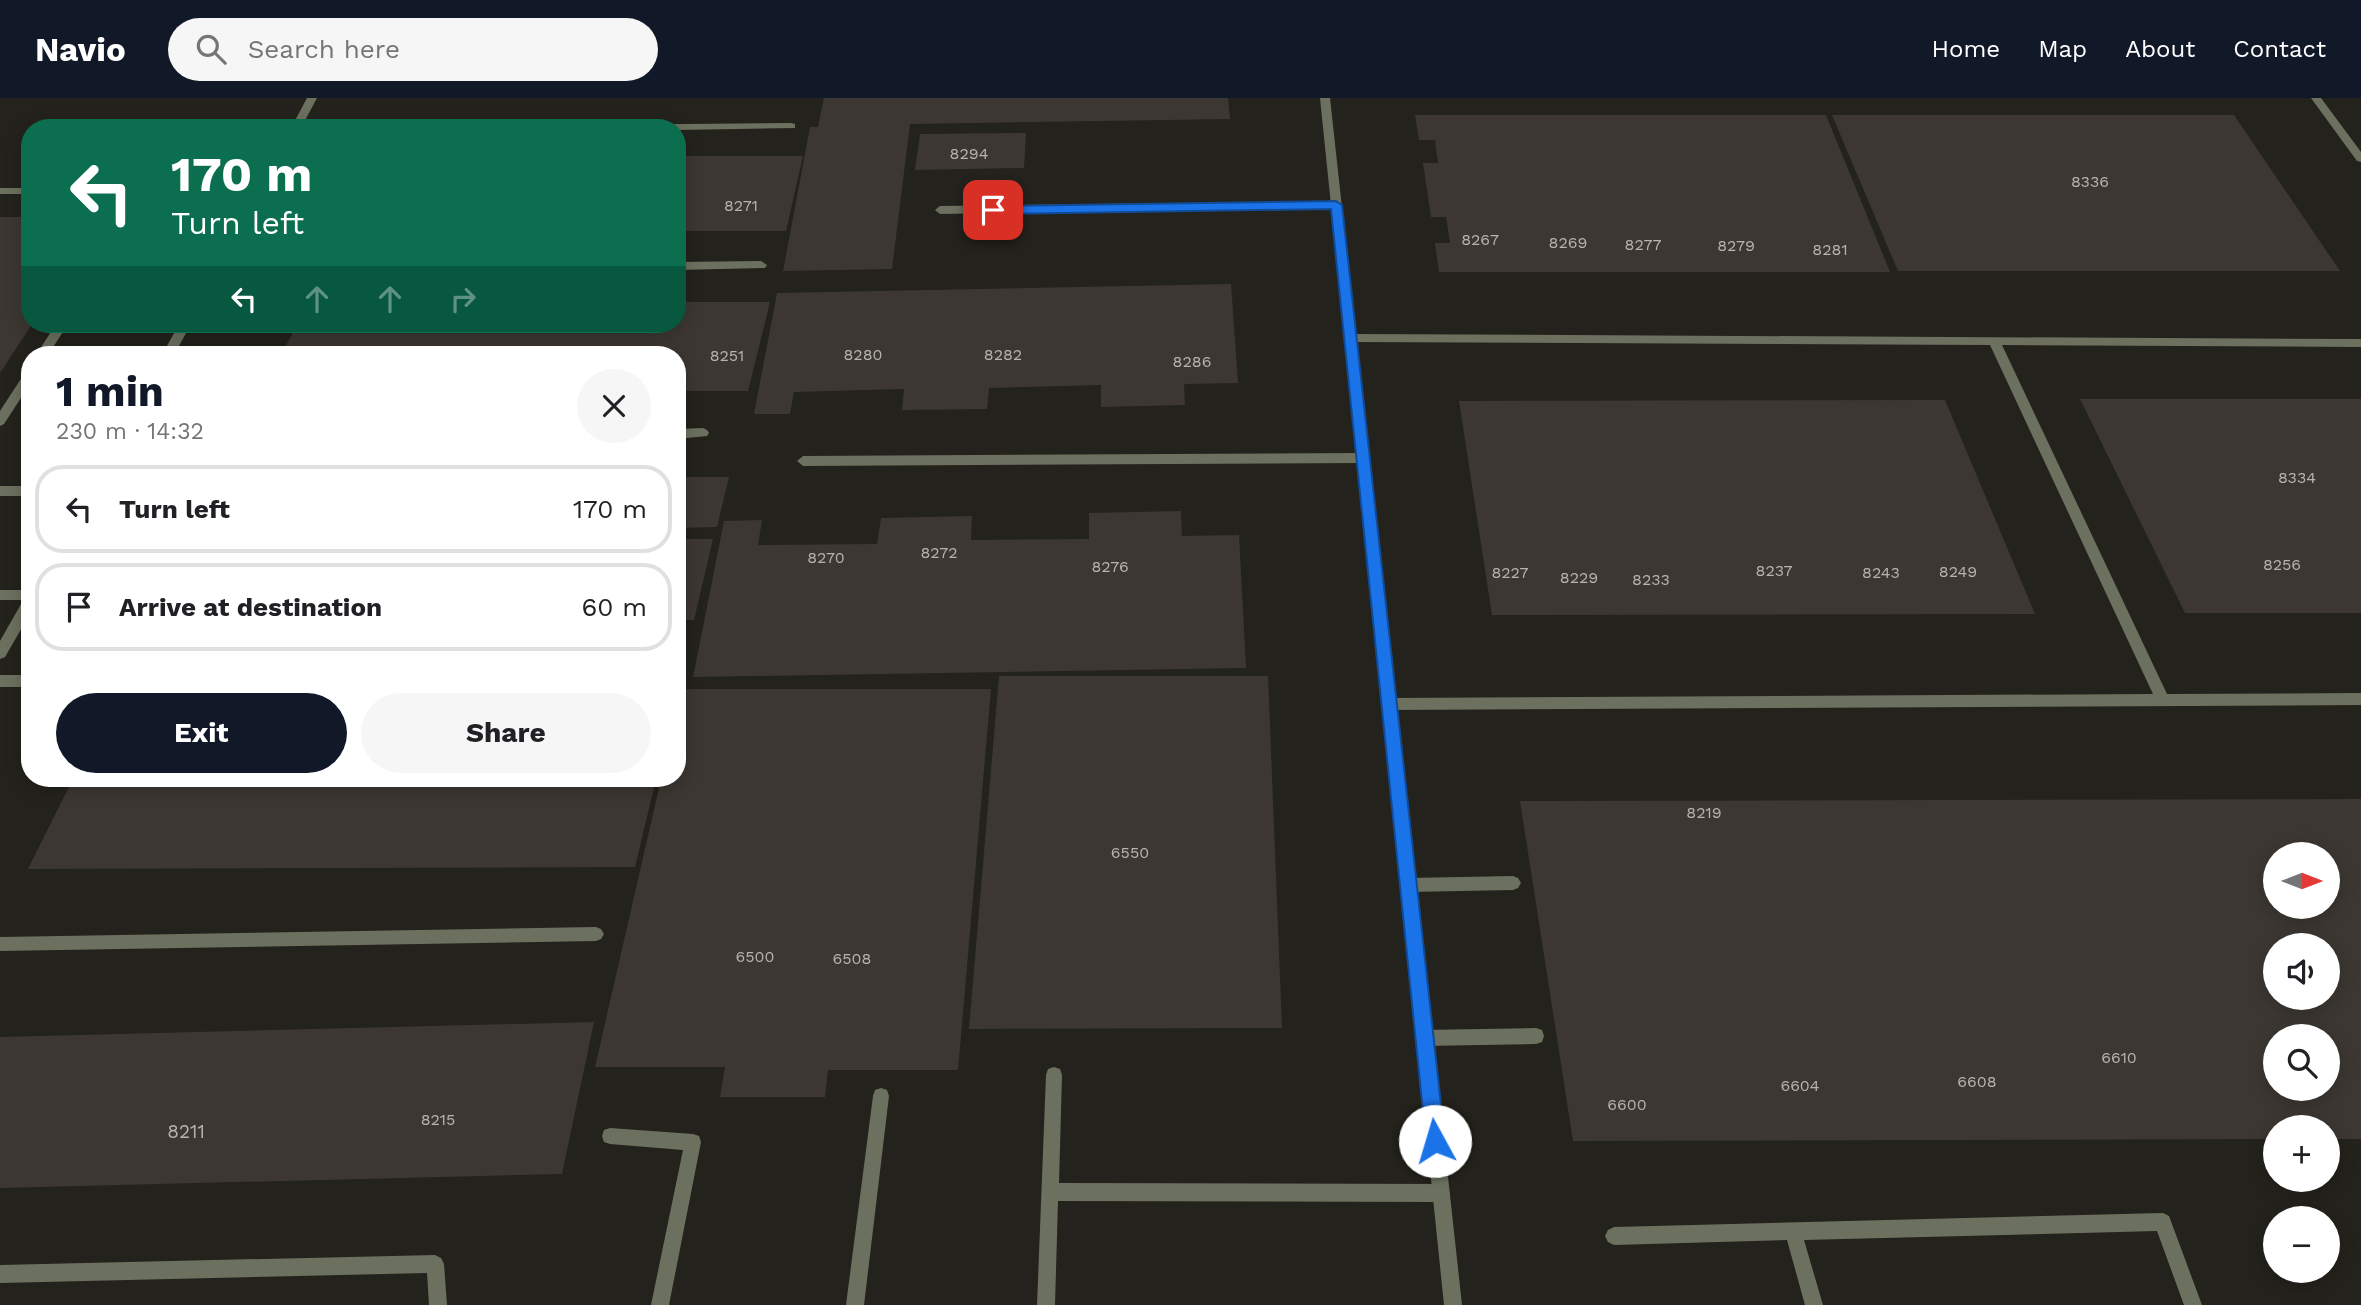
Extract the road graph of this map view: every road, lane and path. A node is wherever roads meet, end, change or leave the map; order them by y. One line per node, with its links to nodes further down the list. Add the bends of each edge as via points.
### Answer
1 (312, 98): 4 (street)
2 (1325, 98): 10 (street)
3 (2316, 98): 7 (street)
4 (301, 119)
5 (791, 126): 6 (street)
6 (686, 127)
7 (2361, 159)
8 (0, 191): 9 (street)
9 (21, 191)
10 (1336, 205): 11 (street); 14 (street)
11 (940, 210)
12 (761, 265): 13 (street)
13 (686, 266)
14 (1350, 338): 15 (street); 21 (street)
15 (1994, 341): 16 (street); 32 (street)
16 (2361, 343)
17 (21, 388): 18 (street)
18 (0, 421)
19 (703, 433): 20 (street)
20 (686, 434)
21 (1363, 458): 22 (street); 33 (street)
22 (803, 461)
23 (0, 491): 24 (street)
24 (21, 491)
25 (0, 595): 26 (street)
26 (21, 595)
27 (21, 616): 28 (street)
28 (0, 653)
29 (0, 681): 30 (street)
30 (21, 681)
31 (2361, 699): 32 (street)
32 (2163, 700): 33 (street)
33 (1389, 704): 35 (street)
34 (1513, 883): 35 (street)
35 (1408, 886): 39 (street)
36 (596, 934): 37 (street)
37 (0, 944)
38 (1536, 1036): 39 (street)
39 (1424, 1038): 44 (street)
40 (1054, 1075): 43 (street)
41 (881, 1096): 50 (street)
42 (610, 1136): 49 (street, via 693,1142)
43 (1050, 1192): 44 (street); 51 (street)
44 (1441, 1193): 52 (street)
45 (1793, 1231): 46 (street); 53 (street); 54 (street, via 2163,1222)
46 (1614, 1236)
47 (0, 1274): 48 (street, via 435,1264)
48 (438, 1305)
49 (660, 1305)
50 (855, 1305)
51 (1046, 1305)
52 (1453, 1305)
53 (1814, 1305)
54 (2193, 1305)

